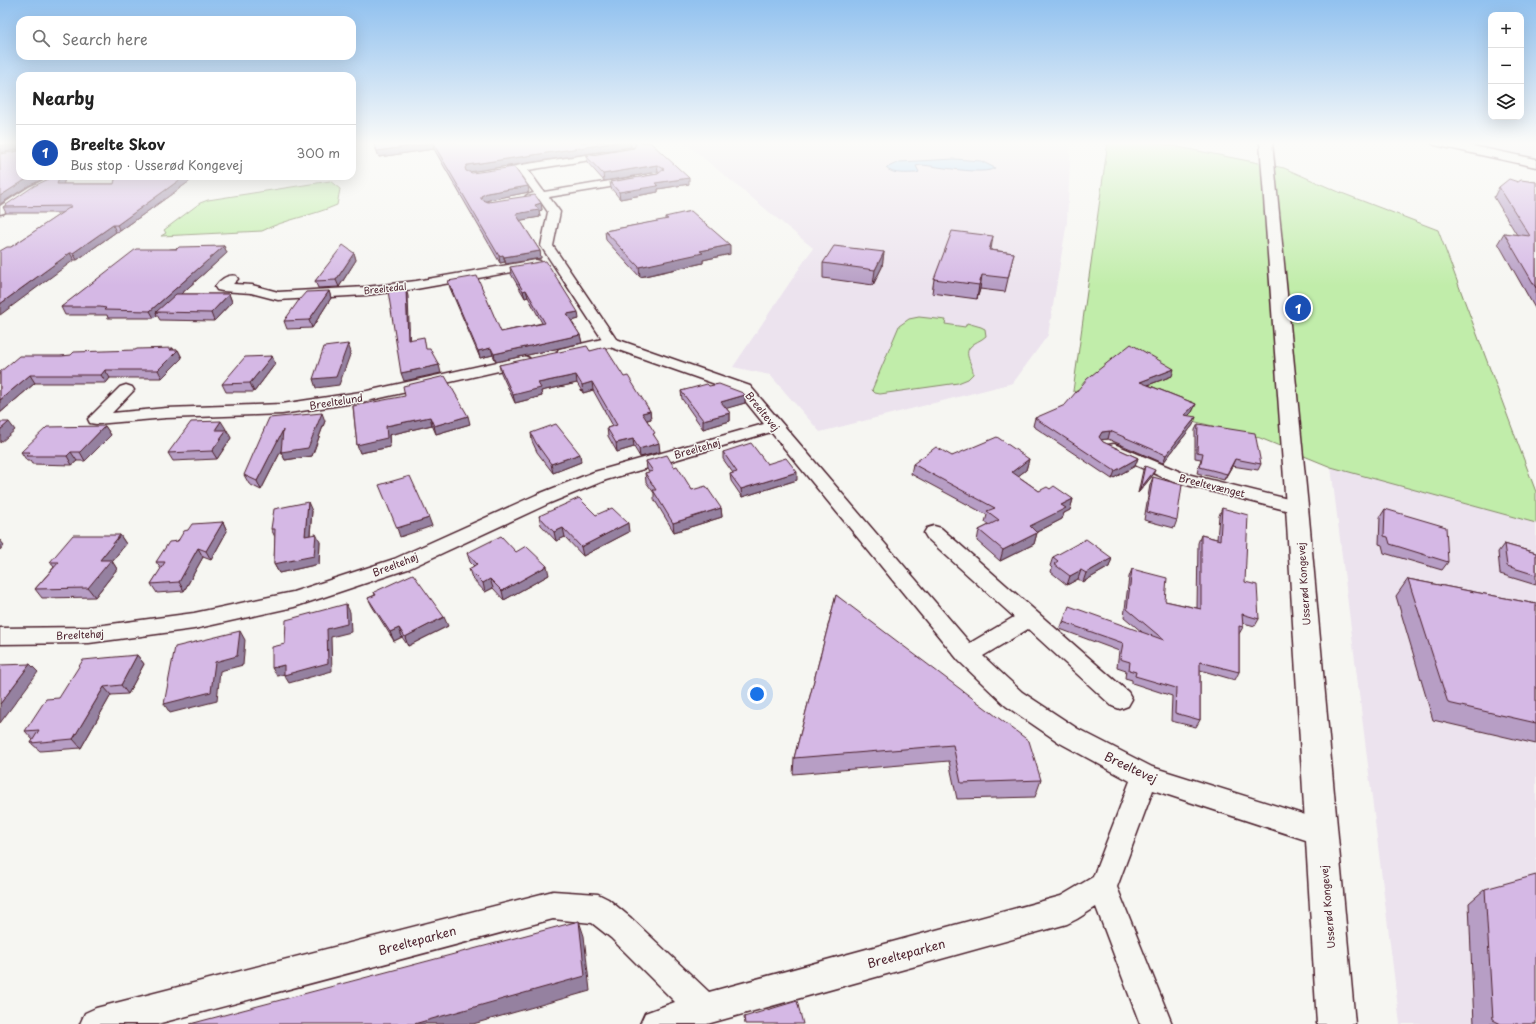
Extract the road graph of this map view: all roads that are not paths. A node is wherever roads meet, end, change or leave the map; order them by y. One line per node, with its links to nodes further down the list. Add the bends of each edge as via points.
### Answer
1 (32, 190): 7 (street)
2 (537, 190): 5 (street)
3 (572, 190): 5 (street)
4 (1272, 190): 14 (main road, Usserød Kongevej)
5 (541, 195): 6 (street); 8 (street, via 554,212 547,246)
6 (518, 199)
7 (0, 211)
8 (557, 260): 9 (street, Breeltedal, via 416,285 278,296 252,289 222,287); 10 (street)
9 (231, 279)
10 (611, 342): 11 (street, Breeltelund, via 367,396 282,409 166,413 96,419); 12 (street, Breeltevej, via 744,389)
11 (126, 390)
12 (775, 426): 17 (street, Breeltehøj, via 600,476 543,499 401,564 294,599 194,621 89,635); 18 (street, Breeltevej)
13 (1108, 445): 14 (street, Breeltevænget, via 1177,477)
14 (1297, 507): 21 (main road, Usserød Kongevej)
15 (934, 533): 16 (street)
16 (1029, 618): 18 (street); 19 (street)
17 (0, 636)
18 (967, 655): 20 (street, Breeltevej, via 1014,699 1069,736)
19 (1120, 699)
20 (1145, 776): 21 (street, Breeltevej); 22 (street)
21 (1320, 832): 27 (main road, Usserød Kongevej)
22 (1103, 887): 23 (street, Breelteparken, via 1068,909); 26 (street)
23 (704, 1009): 24 (street, Breelteparken, via 598,909 553,905); 25 (street, Breelteparken)
24 (96, 1024)
25 (656, 1024)
26 (1156, 1024)
27 (1336, 1024)

